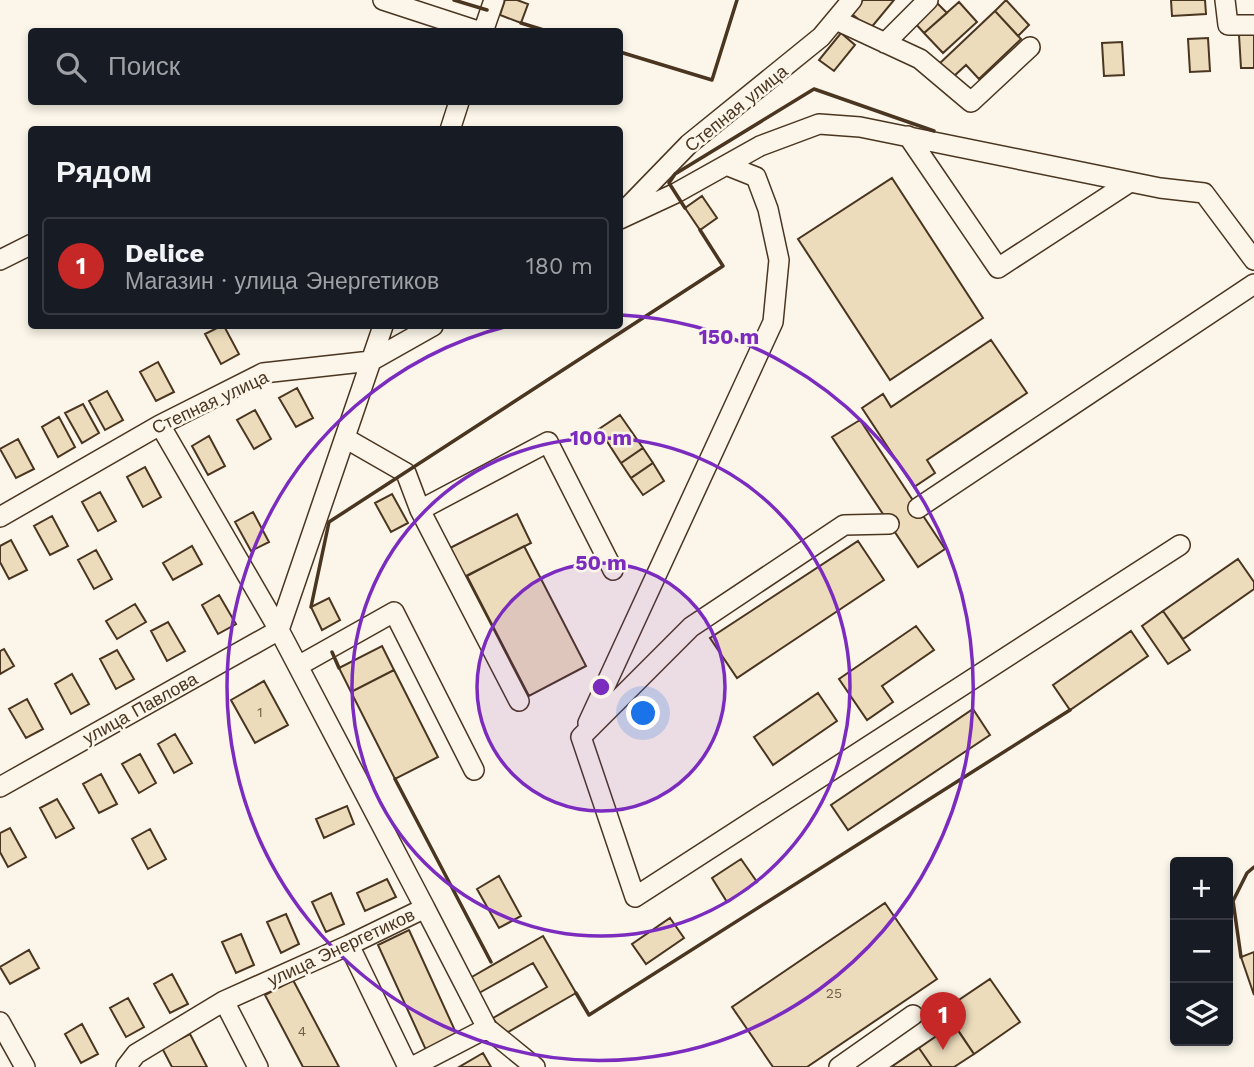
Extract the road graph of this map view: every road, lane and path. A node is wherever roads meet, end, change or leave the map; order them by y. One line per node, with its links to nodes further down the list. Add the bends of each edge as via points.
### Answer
1 (383, 0): 8 (street)
2 (494, 0): 9 (street)
3 (852, 0): 6 (street, Степная улица)
4 (928, 0): 10 (street)
5 (1225, 0): 7 (street, via 1228,25)
6 (836, 20): 10 (street); 17 (street, Степная улица, via 689,144)
7 (1254, 25)
8 (470, 28)
9 (484, 28)
10 (885, 43): 11 (street, via 920,59 971,102)
11 (1030, 47)
12 (458, 105): 13 (street)
13 (451, 126)
14 (908, 136): 15 (street, via 819,124 760,146); 16 (street); 16 (street, via 998,268)
15 (726, 165): 18 (street); 37 (street, via 756,177 768,209 779,260 773,322)
16 (1130, 182): 21 (street, via 1203,192)
17 (623, 214)
18 (623, 216)
19 (28, 246): 20 (street)
20 (0, 260)
21 (1254, 260)
22 (1254, 284): 28 (street)
23 (382, 329): 25 (street)
24 (428, 329): 25 (street, Степная улица)
25 (371, 361): 26 (street, Степная улица, via 263,373); 27 (street)
26 (160, 425): 30 (street, Степная улица); 34 (street)
27 (345, 438): 29 (street, via 406,473); 34 (street)
28 (918, 508)
29 (420, 510): 33 (street, via 548,442); 36 (street)
30 (0, 517)
31 (889, 524): 37 (street, via 844,525 691,626)
32 (1180, 545): 37 (street, via 635,897)
33 (613, 570)
34 (279, 630): 35 (street); 39 (street, улица Павлова)
35 (298, 666): 38 (street, via 394,612); 40 (street)
36 (519, 701)
37 (582, 737)
38 (474, 770)
39 (0, 787)
40 (425, 908): 41 (street, улица Энергетиков); 45 (street, улица Энергетиков)
41 (349, 946): 42 (street, улица Энергетиков); 49 (street)
42 (224, 1001): 47 (street, улица Энергетиков, via 136,1054); 48 (street)
43 (913, 1015): 51 (street)
44 (0, 1022): 46 (street)
45 (487, 1028): 49 (street); 50 (street, улица Энергетиков)
46 (25, 1067)
47 (126, 1067)
48 (258, 1067)
49 (410, 1067)
50 (535, 1067)
51 (839, 1067)

